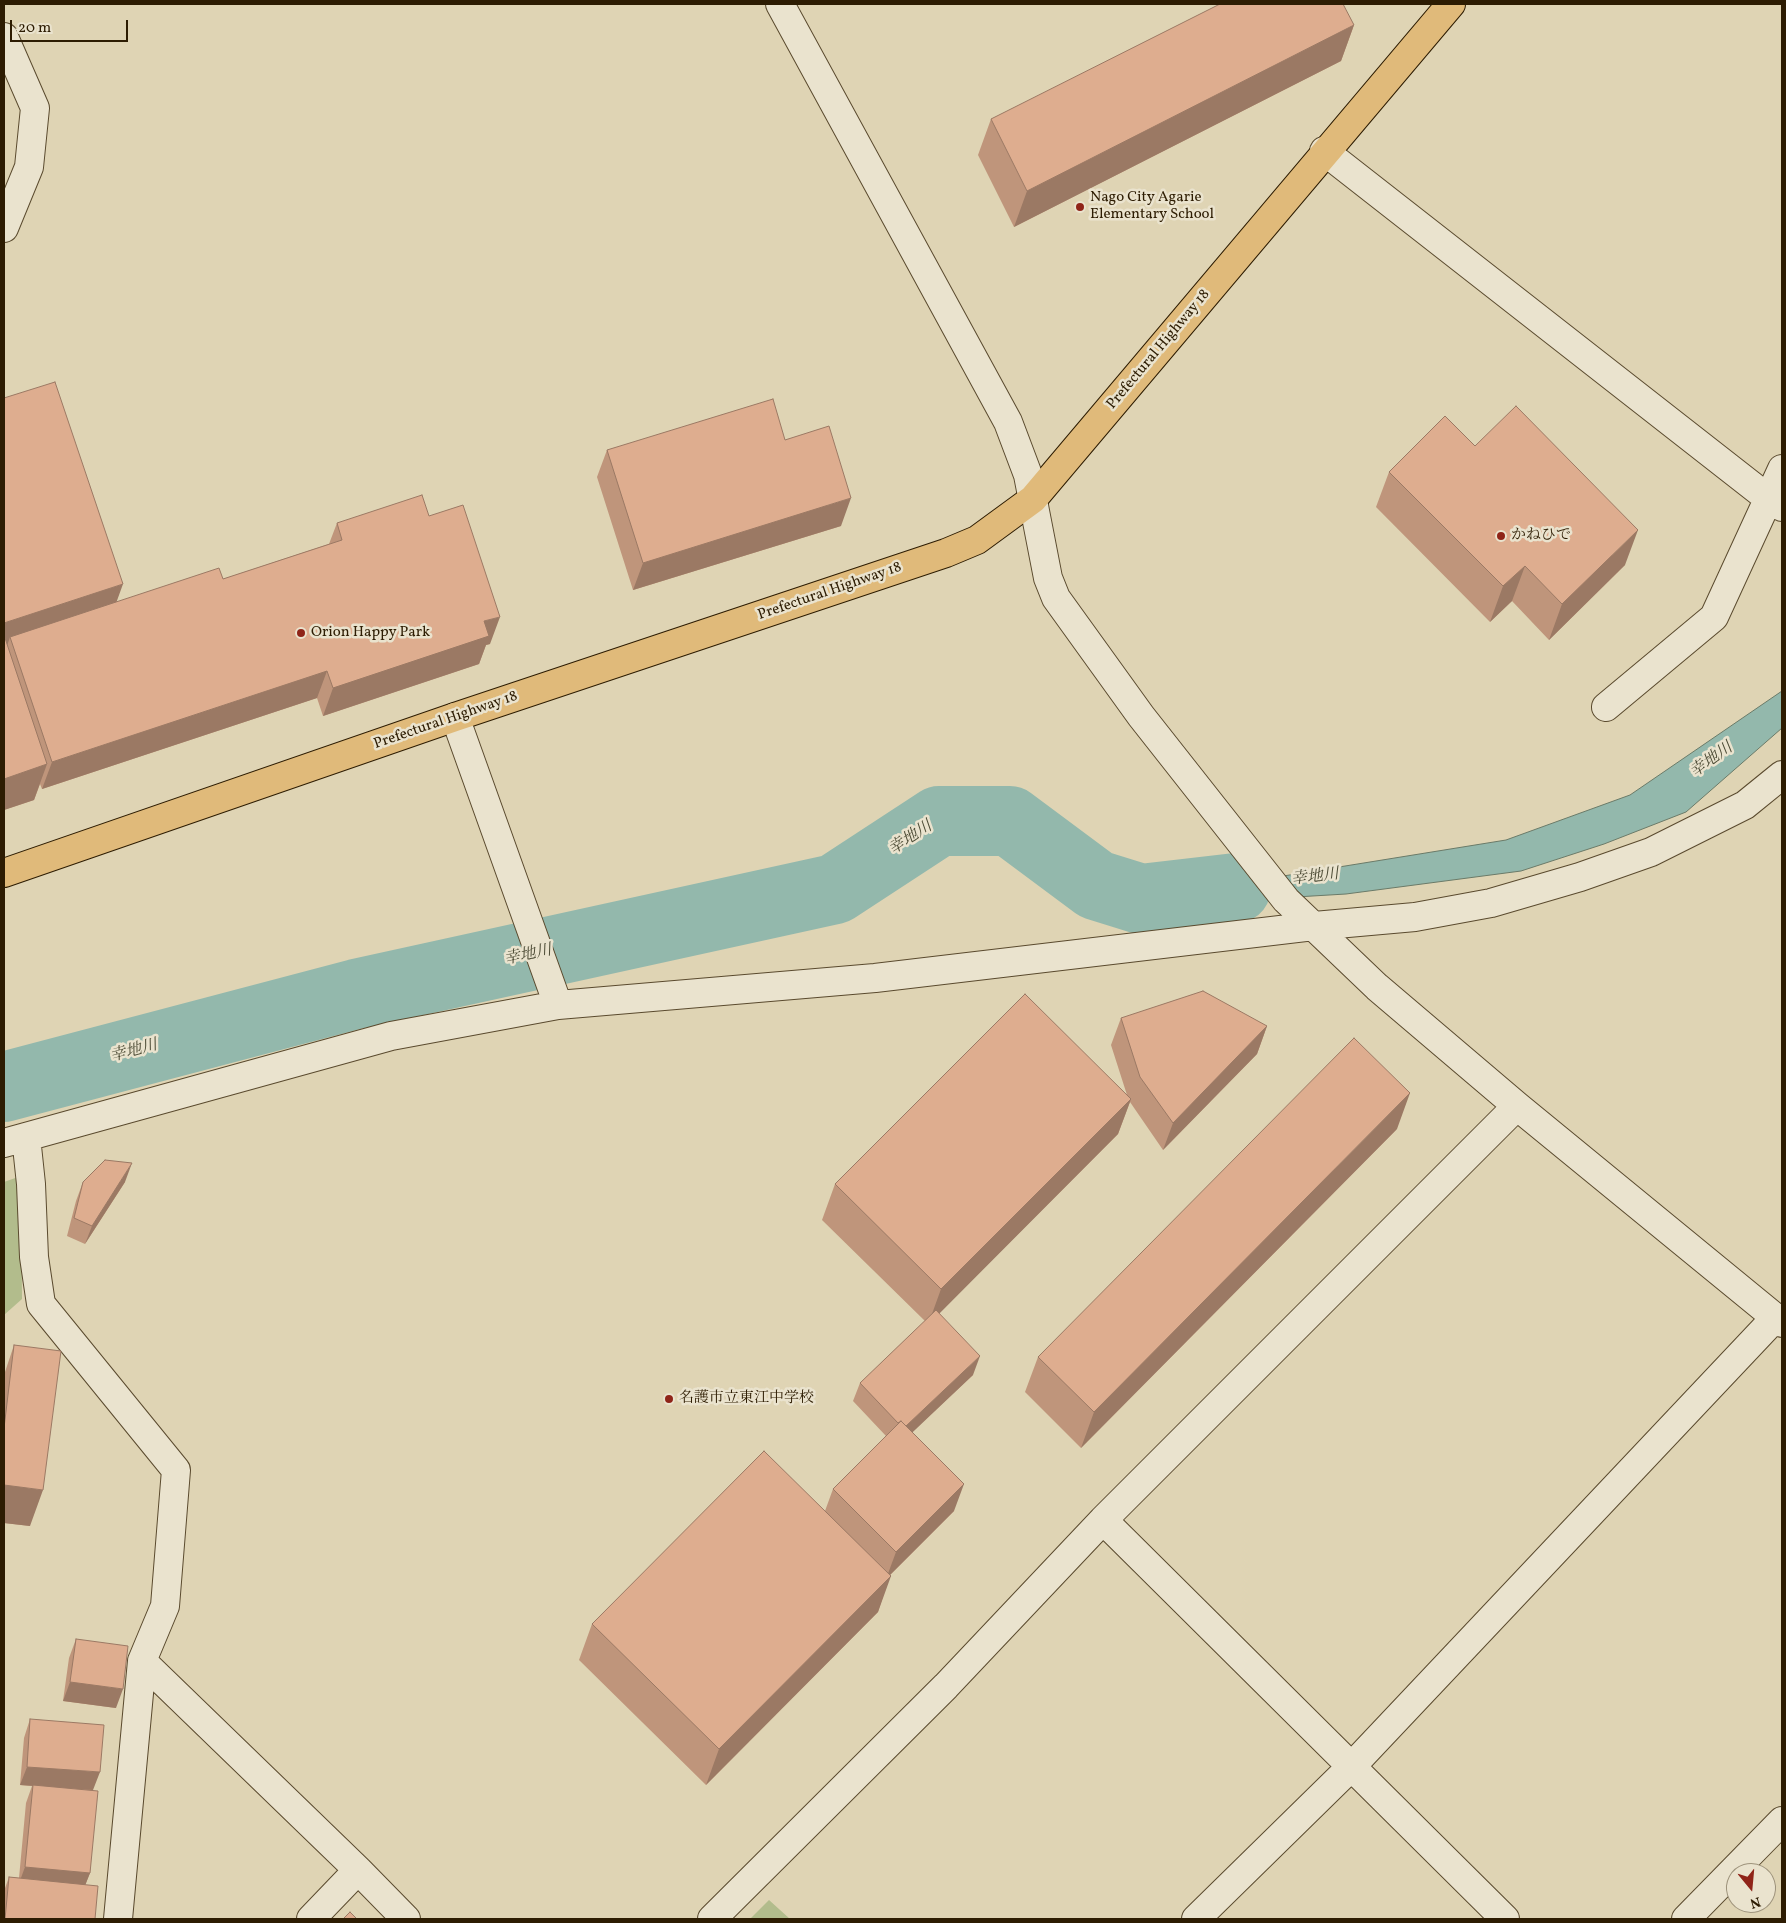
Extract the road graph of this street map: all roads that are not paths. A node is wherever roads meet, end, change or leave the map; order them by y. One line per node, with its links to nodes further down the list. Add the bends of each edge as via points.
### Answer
1 (780, 4): 7 (street, via 1008,422 1028,475)
2 (1450, 4): 4 (main road, Prefectural Highway 18)
3 (4, 37): 5 (street, via 35,108 29,167)
4 (1324, 152): 7 (main road, Prefectural Highway 18); 8 (street)
5 (4, 228)
6 (1782, 469): 8 (street)
7 (1033, 499): 10 (main road, Prefectural Highway 18, via 977,540 946,553); 13 (street, via 1048,578 1056,598 1141,716 1286,900)
8 (1776, 503): 9 (street, via 1714,617)
9 (1606, 707)
10 (455, 718): 12 (main road, Prefectural Highway 18); 14 (street)
11 (1782, 775): 13 (street, via 1737,809 1651,852 1580,877 1491,903 1415,917)
12 (4, 873)
13 (1314, 926): 14 (street, via 876,978); 15 (street, via 1377,987)
14 (558, 1005): 16 (street, via 391,1036)
15 (1517, 1106): 17 (street); 18 (street)
16 (15, 1140): 19 (street, via 31,1184 34,1257 41,1304 176,1470 165,1606)
17 (1779, 1320): 20 (street)
18 (1103, 1520): 20 (street); 26 (street, via 946,1686)
19 (142, 1661): 22 (street); 23 (street)
20 (1352, 1766): 27 (street); 28 (street)
21 (1782, 1821): 29 (street)
22 (358, 1870): 24 (street); 25 (street)
23 (118, 1919)
24 (311, 1919)
25 (406, 1919)
26 (712, 1919)
27 (1196, 1919)
28 (1505, 1919)
29 (1686, 1919)

